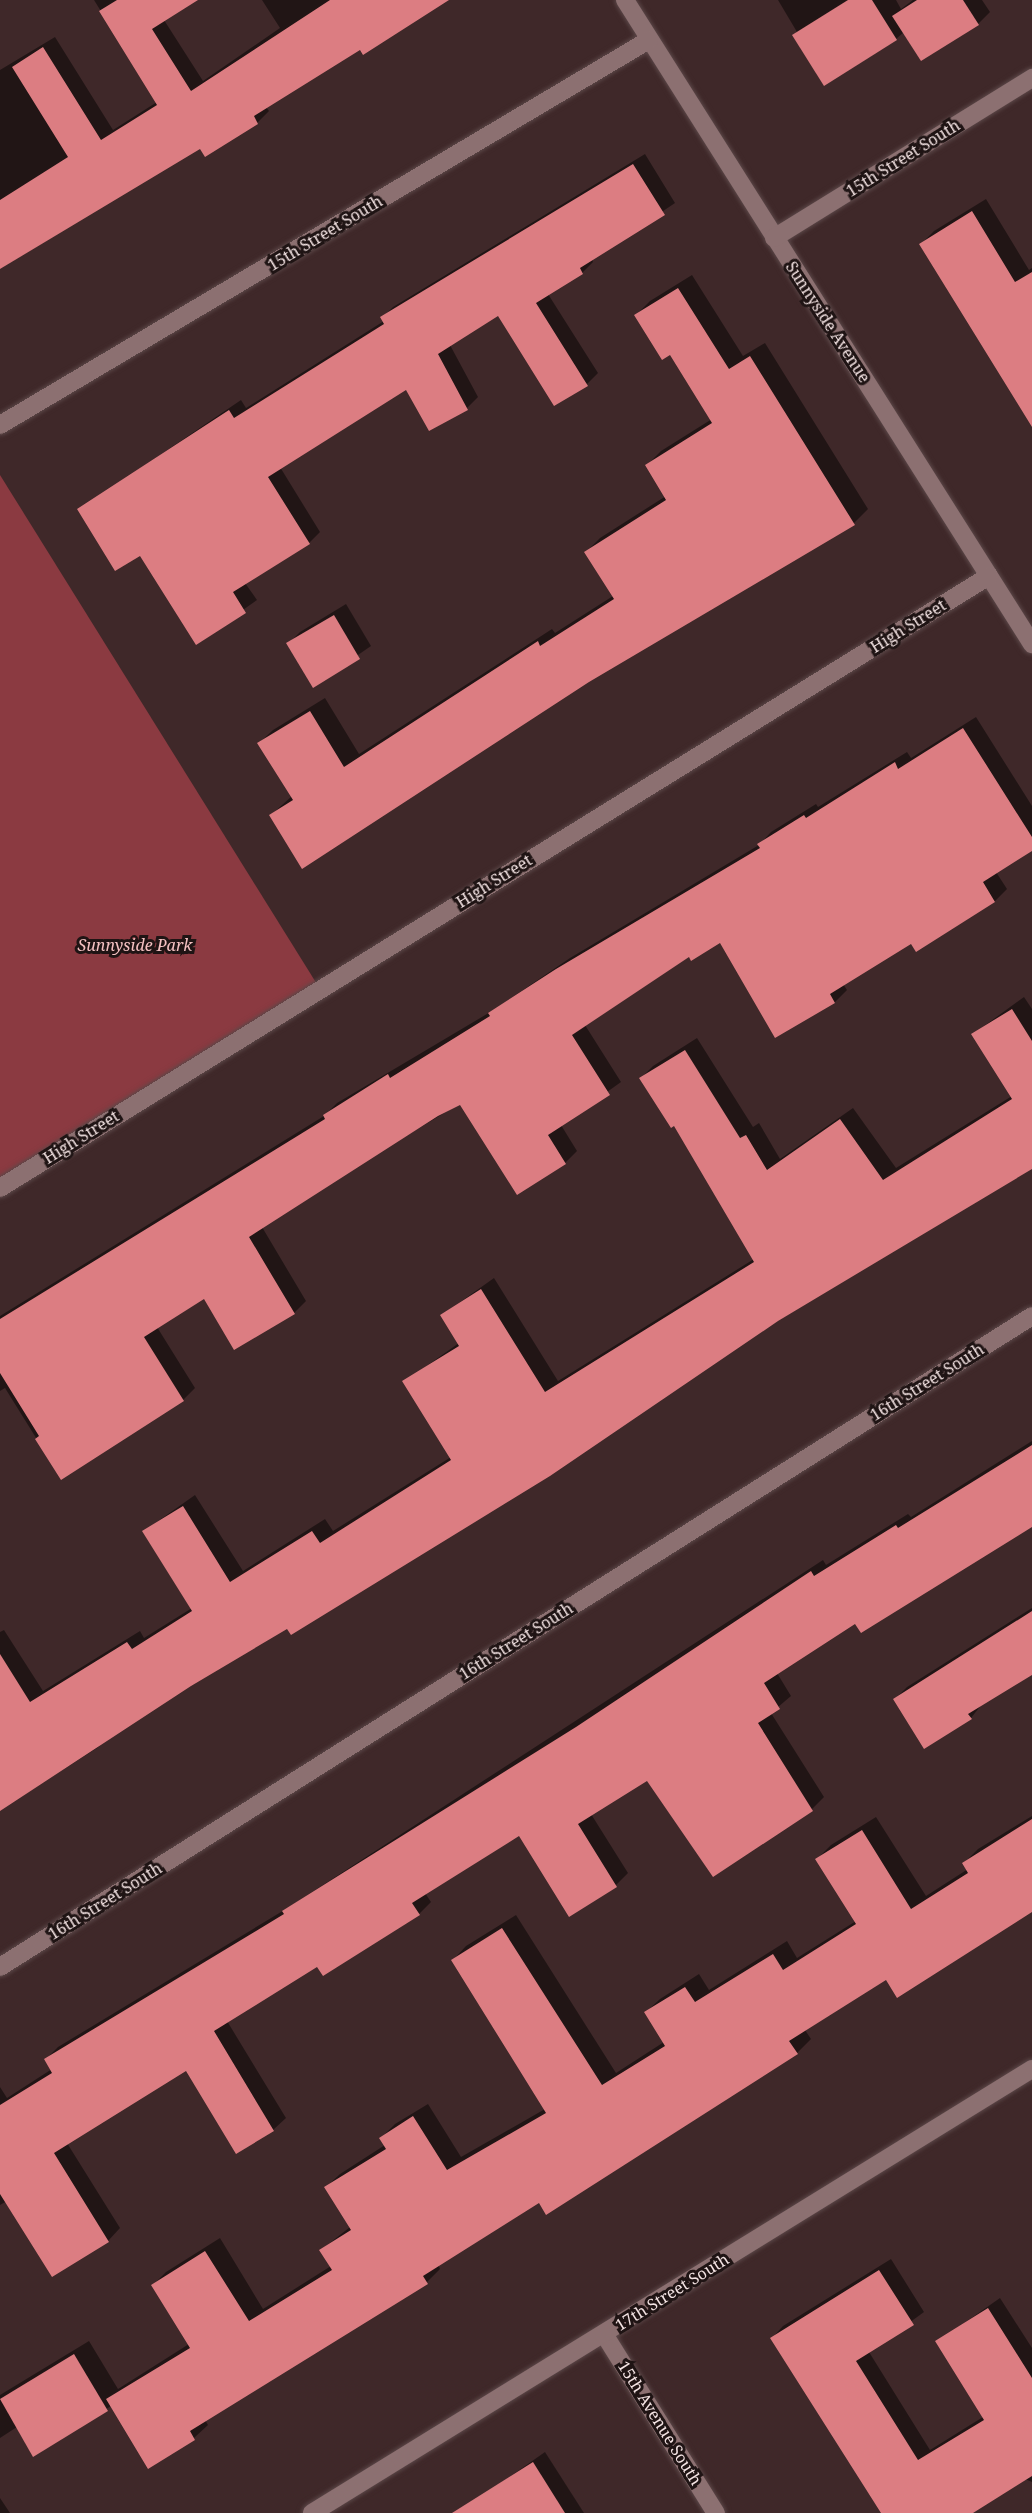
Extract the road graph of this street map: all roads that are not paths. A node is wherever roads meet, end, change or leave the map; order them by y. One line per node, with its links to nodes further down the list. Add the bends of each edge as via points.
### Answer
1 (625, 0): 2 (street, Sunnyside Avenue)
2 (650, 40): 4 (street, Sunnyside Avenue); 5 (street, 15th Street South)
3 (1032, 78): 4 (street, 15th Street South)
4 (774, 238): 6 (street, Sunnyside Avenue)
5 (0, 425)
6 (989, 576): 7 (street, Sunnyside Avenue); 8 (street, High Street)
7 (1032, 644)
8 (0, 1188)
9 (1032, 1316): 10 (street, 16th Street South)
10 (0, 1967)
11 (1032, 2069): 12 (street, 17th Street South)
12 (604, 2334): 13 (street, 17th Street South); 14 (street, 15th Avenue South)
13 (312, 2513)
14 (716, 2513)

